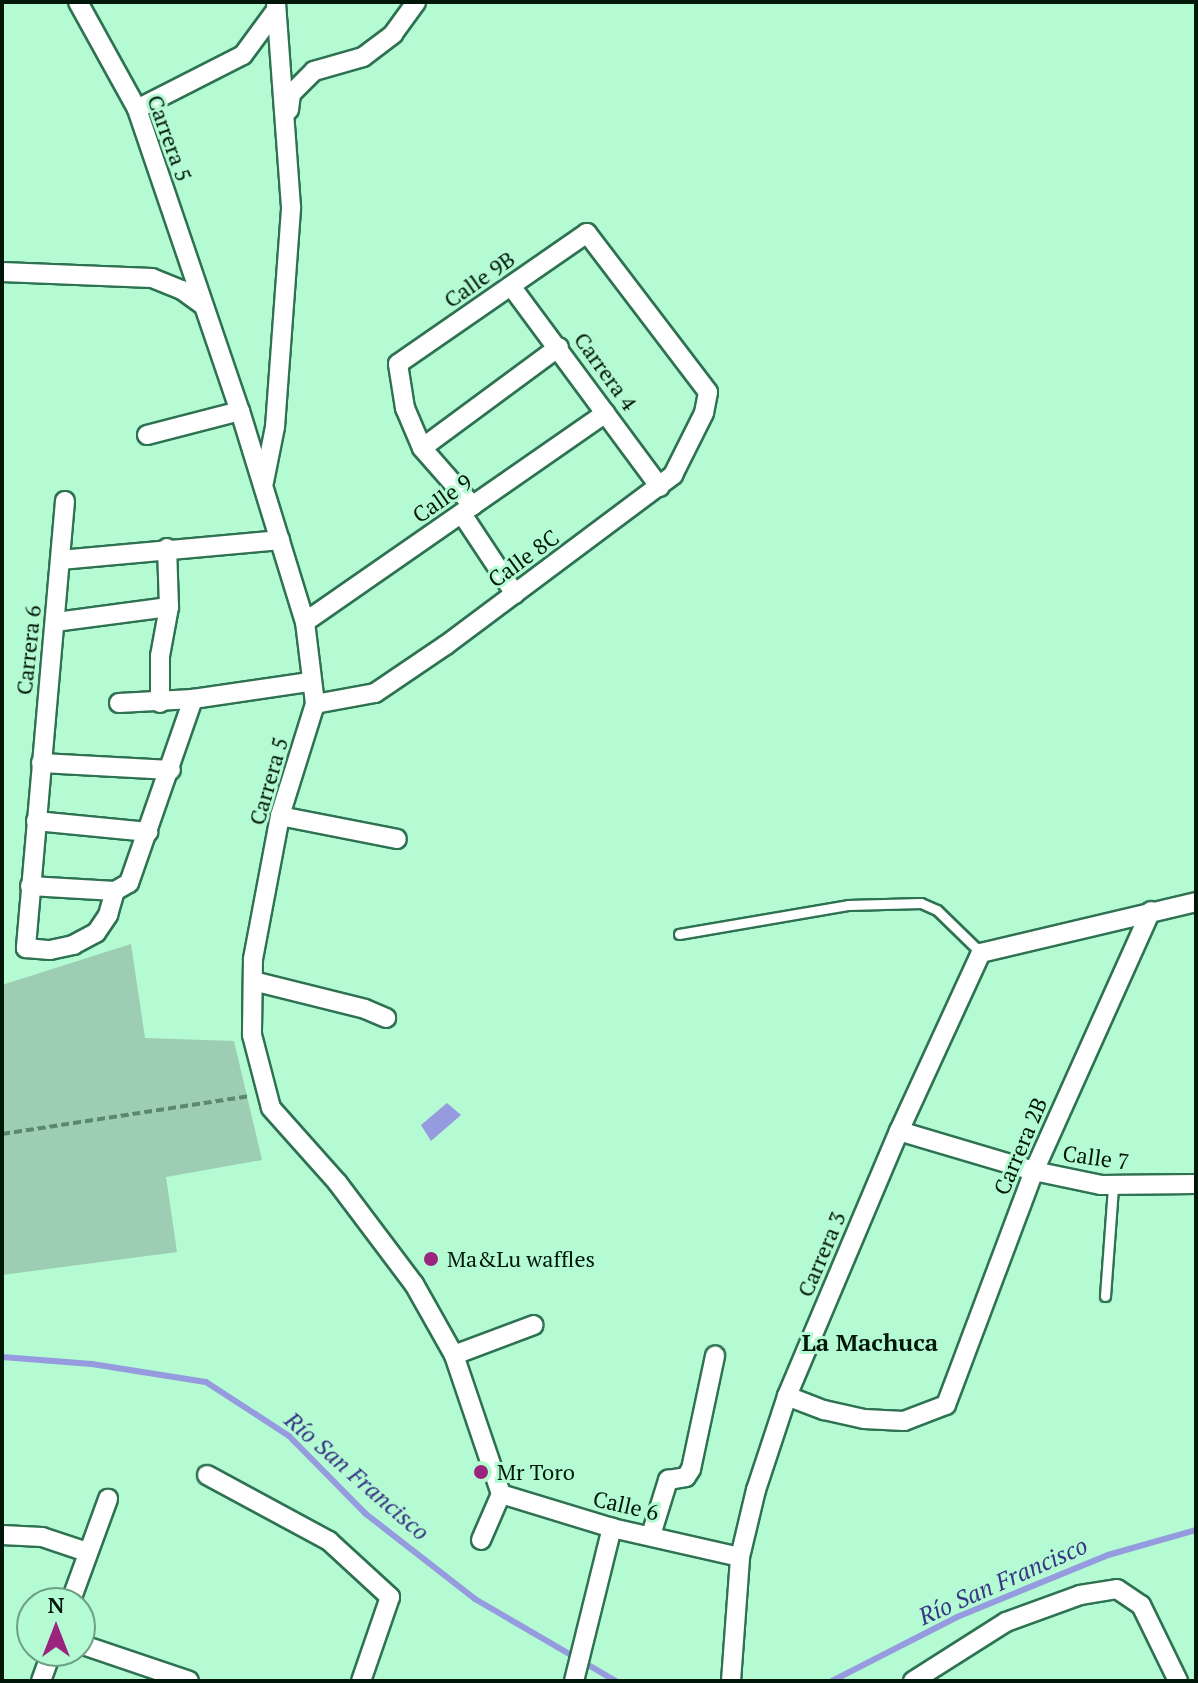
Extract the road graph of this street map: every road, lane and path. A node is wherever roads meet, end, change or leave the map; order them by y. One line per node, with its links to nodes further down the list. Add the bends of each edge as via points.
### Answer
1 (78, 2): 4 (street, Carrera 5)
2 (416, 2): 5 (street, via 393,34 363,57 314,71 291,94)
3 (275, 7): 4 (street, via 243,55); 5 (street)
4 (137, 109): 8 (street, Carrera 5)
5 (286, 129): 15 (street, via 291,207 284,322 275,427)
6 (2, 272): 8 (street, via 152,278)
7 (511, 286): 9 (street, Carrera 4); 10 (street, Calle 9B, via 587,233); 14 (street, Calle 9B, via 398,364 405,408)
8 (203, 305): 11 (street, Carrera 5)
9 (559, 347): 12 (street, Carrera 4); 14 (street)
10 (708, 392): 16 (street, Calle 8C, via 704,413 673,475)
11 (240, 411): 13 (street); 15 (street, Carrera 5)
12 (606, 413): 16 (street, Carrera 4); 18 (street, Calle 9)
13 (147, 435)
14 (422, 448): 18 (street)
15 (263, 484): 19 (street, Carrera 5)
16 (660, 487): 22 (street, Calle 8C)
17 (65, 501): 21 (street, Carrera 6)
18 (467, 510): 22 (street); 25 (street, Calle 9)
19 (280, 540): 20 (street); 25 (street, Carrera 5)
20 (167, 548): 21 (street); 23 (street)
21 (61, 560): 24 (street, Carrera 6)
22 (515, 594): 30 (street, Calle 8C, via 375,693)
23 (169, 607): 24 (street); 29 (street, via 160,656)
24 (56, 622): 31 (street, Carrera 6)
25 (305, 622): 26 (street, Carrera 5)
26 (310, 682): 27 (street); 30 (street, Carrera 5)
27 (193, 699): 29 (street); 32 (street)
28 (119, 703): 29 (street)
29 (160, 703)
30 (315, 704): 33 (street, Carrera 5)
31 (41, 763): 32 (street); 34 (street, Carrera 6)
32 (171, 770): 35 (street)
33 (280, 816): 36 (street); 43 (street, Carrera 5)
34 (36, 821): 35 (street); 37 (street, Carrera 6)
35 (148, 832): 38 (street)
36 (397, 839)
37 (30, 886): 38 (street); 38 (street, Carrera 6, via 26,948 50,950 96,933)
38 (122, 887)
39 (1196, 902): 40 (street)
40 (1151, 911): 42 (street); 48 (street, Carrera 2B)
41 (679, 934): 42 (lane, via 848,905 921,903 937,910)
42 (981, 953): 46 (street, Carrera 3)
43 (253, 981): 44 (street); 45 (street, Carrera 5, via 252,1035)
44 (386, 1018)
45 (268, 1093): 47 (path); 53 (street, Carrera 5, via 271,1108 337,1182 414,1284)
46 (899, 1131): 48 (street, Calle 7); 55 (street, Carrera 3)
47 (2, 1134)
48 (1034, 1171): 50 (street, Calle 7); 55 (street, Carrera 2B, via 946,1405 904,1421 824,1410)
49 (1196, 1184): 50 (street, Calle 7)
50 (1113, 1187): 51 (lane)
51 (1105, 1296)
52 (534, 1325): 53 (street)
53 (454, 1355): 57 (street, Carrera 5)
54 (715, 1356): 61 (street, via 691,1469 686,1477 668,1480)
55 (787, 1396): 64 (street, Carrera 3)
56 (207, 1475): 68 (street, via 329,1541 390,1597)
57 (501, 1494): 59 (street, Calle 6); 62 (street)
58 (108, 1499): 63 (street)
59 (612, 1528): 61 (street, Calle 6); 69 (street)
60 (2, 1535): 63 (street, via 42,1537)
61 (651, 1535): 64 (street, Calle 6)
62 (481, 1540)
63 (87, 1552): 65 (street)
64 (740, 1557): 70 (street, Carrera 3)
65 (75, 1587)
66 (96, 1649): 67 (street)
67 (189, 1681)
68 (361, 1681)
69 (574, 1681)
70 (731, 1681)
71 (913, 1681): 72 (street, via 1006,1622 1080,1595 1117,1589 1141,1605)
72 (1178, 1681)

